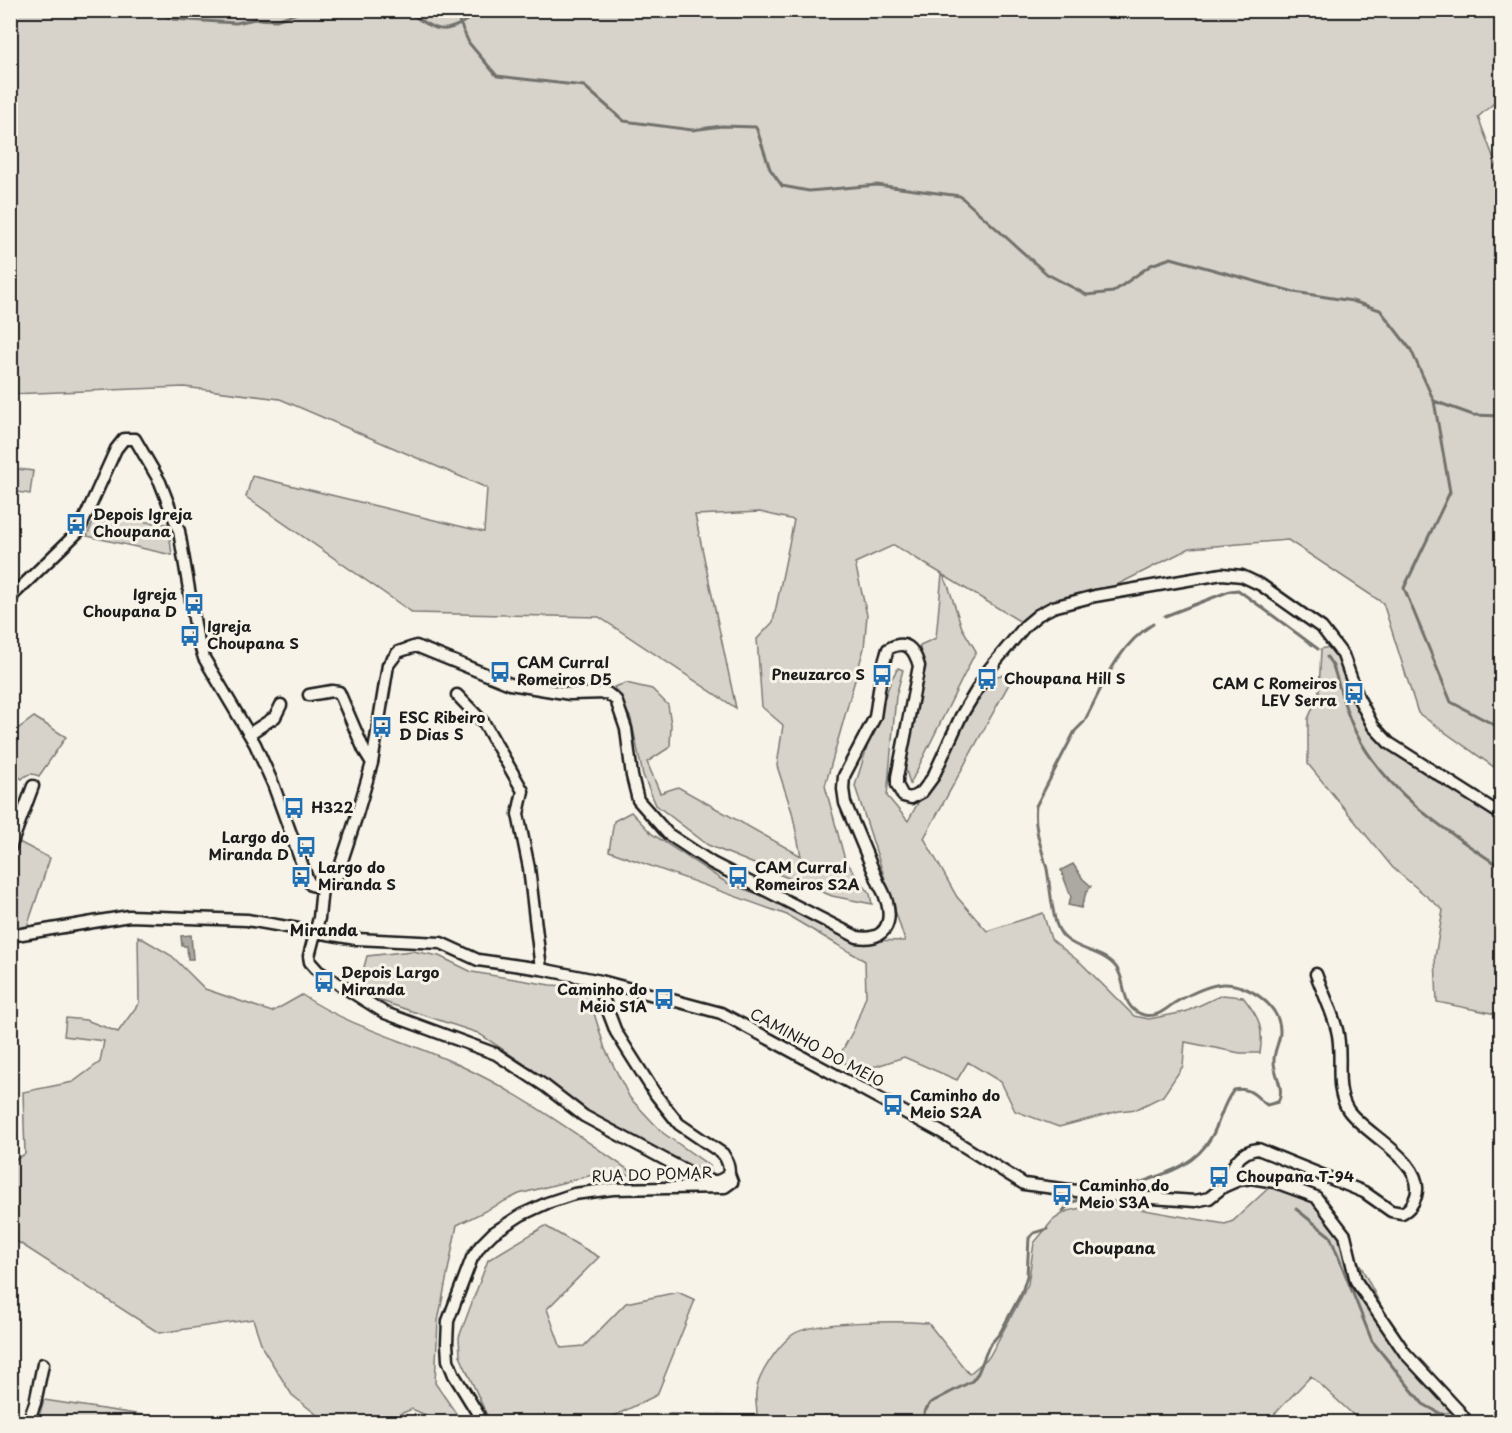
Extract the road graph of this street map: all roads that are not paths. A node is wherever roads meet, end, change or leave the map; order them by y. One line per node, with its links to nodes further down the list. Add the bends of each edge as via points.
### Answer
1 (10, 601): 5 (street, via 79,531 116,449 124,439 135,439 160,482 179,531 204,658)
2 (309, 695): 6 (street, via 339,692)
3 (457, 695): 13 (street, via 484,723 523,791 518,814)
4 (281, 705): 5 (street, via 275,717)
5 (249, 734): 10 (street, via 273,784 307,878 311,885)
6 (372, 763): 8 (street, via 388,665 398,652 416,646 510,684 570,694 607,693 616,700 626,729 638,800 668,834 712,863 857,937 876,936 888,923 890,911 844,803 843,789 844,777 875,717 888,650 905,645 912,650 919,666 897,777 903,796 911,798 922,792 933,777 961,716 990,668 1038,615 1095,596 1222,574 1242,576 1261,585 1322,628 1343,655 1373,726 1389,743); 10 (street, via 337,876)
7 (33, 786): 9 (street)
8 (1502, 814)
9 (10, 848)
10 (322, 888): 11 (street)
11 (316, 931): 12 (street, CAMINHO DO MEIO, via 247,920 129,916); 13 (street, CAMINHO DO MEIO, via 356,939 441,943 478,960); 16 (street, via 309,956 314,967 385,1013 495,1054 584,1116 701,1179 714,1182)
12 (10, 936)
13 (541, 969): 15 (street, CAMINHO DO MEIO)
14 (1316, 974): 17 (street, via 1337,1029 1340,1096 1350,1113 1414,1173 1418,1190 1413,1203 1402,1213 1391,1211 1364,1192 1258,1149 1238,1158)
15 (601, 981): 16 (street, via 609,1018 645,1078 680,1124 723,1154); 17 (street, CAMINHO DO MEIO, via 721,1013 941,1132 1024,1184 1195,1201 1209,1198)
16 (729, 1174): 20 (street, RUA DO POMAR, via 732,1182 725,1187 574,1194 521,1215 493,1233 472,1258 448,1321 448,1360)
17 (1223, 1187): 21 (street, CAMINHO DO MEIO, via 1251,1178 1316,1197 1345,1235 1356,1281 1405,1353)
18 (43, 1364): 19 (street)
19 (28, 1422)
20 (480, 1422)
21 (1467, 1422)

